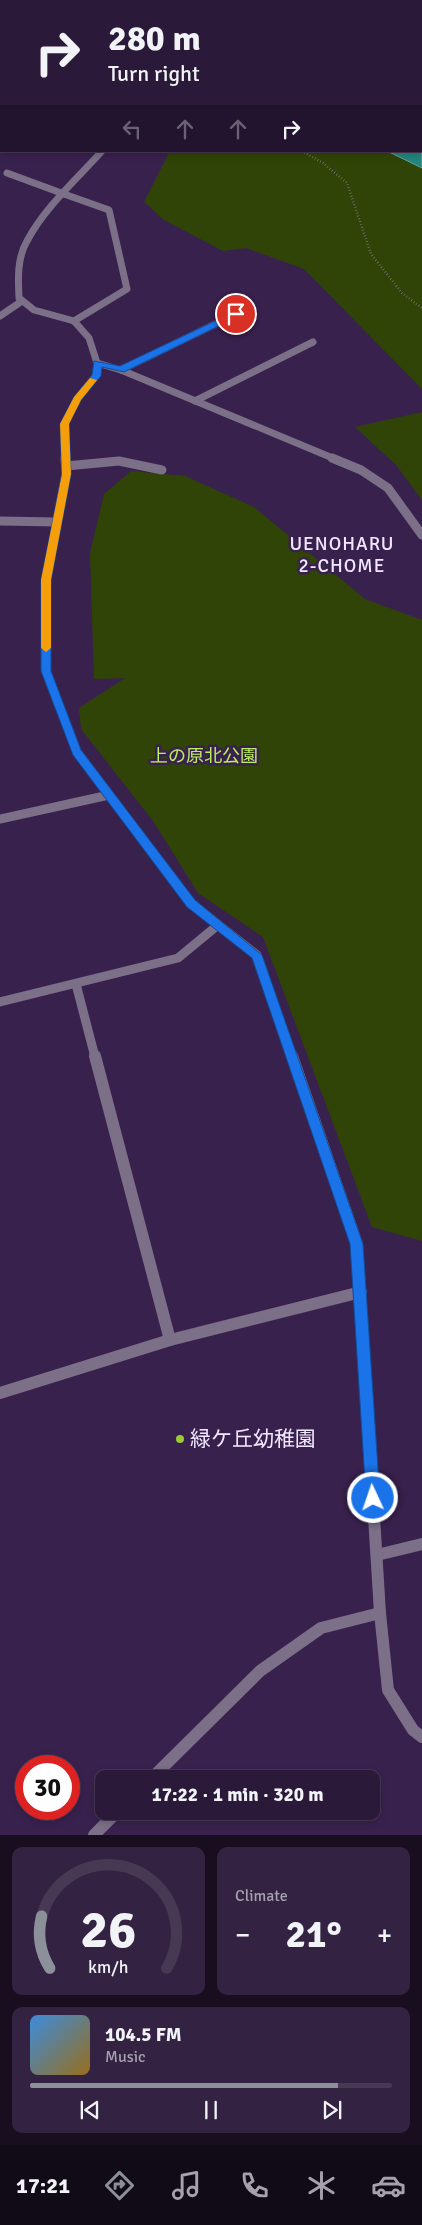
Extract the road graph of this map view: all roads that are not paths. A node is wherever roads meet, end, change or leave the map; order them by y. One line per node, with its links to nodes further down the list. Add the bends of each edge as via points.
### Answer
1 (101, 152): 3 (street)
2 (7, 173): 3 (street)
3 (64, 194): 4 (street, via 26,242 18,272 19,298); 7 (street, via 109,210 127,289)
4 (22, 301): 6 (street); 7 (street, via 34,310)
5 (236, 314): 10 (street)
6 (0, 316)
7 (74, 321): 9 (street, via 89,338)
8 (313, 342): 11 (street)
9 (98, 363): 10 (street); 12 (street, via 96,376 77,399 64,424)
10 (121, 370): 11 (street)
11 (195, 402): 16 (street, via 361,470 388,488)
12 (66, 466): 13 (street, via 119,461); 15 (street)
13 (162, 470)
14 (0, 521): 15 (street)
15 (56, 522): 17 (street, via 46,580 46,671 77,752)
16 (422, 536)
17 (109, 796): 18 (street); 19 (street, via 191,903)
18 (0, 819)
19 (218, 925): 20 (street, via 178,958); 22 (street, via 257,955 357,1244)
20 (76, 984): 21 (street); 23 (street)
21 (0, 1002)
22 (361, 1292): 23 (street); 26 (street)
23 (170, 1340): 24 (street)
24 (0, 1393)
25 (422, 1544): 26 (street)
26 (377, 1554): 27 (street)
27 (380, 1613): 28 (street, via 388,1690); 29 (street, via 321,1628 260,1671)
28 (422, 1737)
29 (160, 1770)
30 (109, 1820): 31 (street)
31 (94, 1835)

